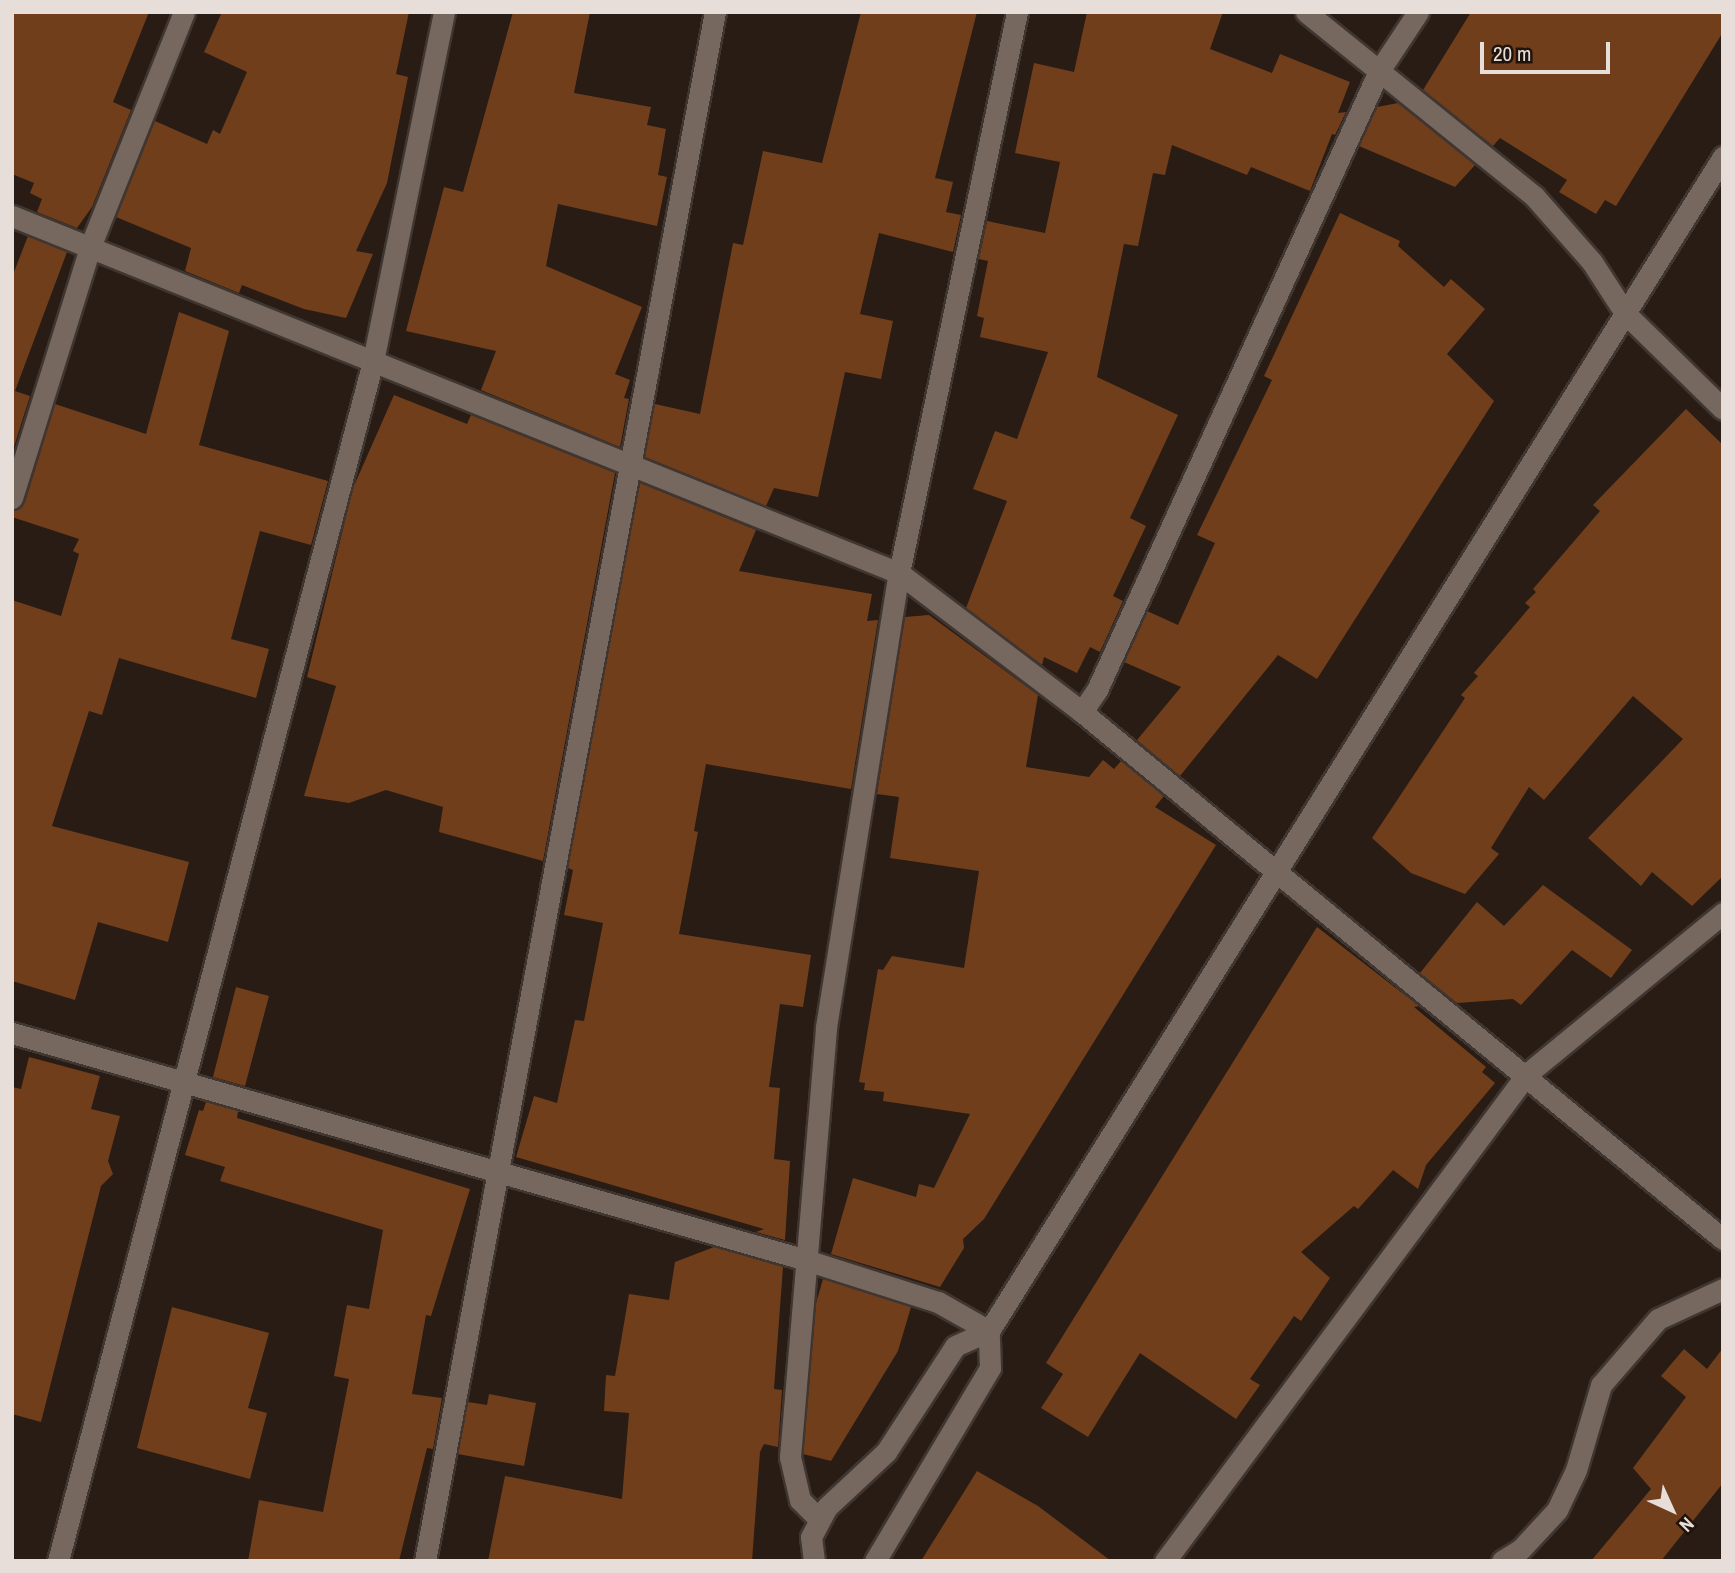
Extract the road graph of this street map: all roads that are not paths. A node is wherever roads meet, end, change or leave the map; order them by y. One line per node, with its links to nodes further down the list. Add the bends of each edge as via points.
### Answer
1 (184, 12): 10 (street)
2 (444, 12): 12 (street)
3 (715, 12): 14 (street)
4 (1017, 12): 16 (street)
5 (1306, 12): 7 (street)
6 (1418, 12): 7 (street)
7 (1379, 71): 11 (street, via 1534,196 1592,262); 17 (street, via 1097,690)
8 (1720, 168): 11 (street)
9 (12, 216): 10 (street)
10 (90, 247): 12 (street); 15 (street)
11 (1625, 313): 13 (street); 18 (street)
12 (373, 361): 14 (street); 22 (street)
13 (1723, 409)
14 (631, 465): 16 (street); 23 (street)
15 (12, 498)
16 (899, 573): 17 (street); 25 (street, via 826,1027)
17 (1082, 712): 18 (street)
18 (1276, 872): 21 (street); 27 (street)
19 (1723, 913): 21 (street)
20 (12, 1033): 22 (street)
21 (1527, 1074): 24 (street); 33 (street)
22 (185, 1082): 23 (street); 29 (street)
23 (496, 1170): 25 (street); 30 (street)
24 (1723, 1239)
25 (806, 1260): 27 (street, via 938,1302); 28 (street, via 790,1457 800,1500)
26 (1723, 1289): 34 (street, via 1658,1319 1601,1385 1576,1470 1557,1510 1521,1549)
27 (989, 1331): 28 (street, via 955,1346 886,1452); 32 (street, via 990,1368)
28 (819, 1519): 31 (street, via 811,1537)
29 (58, 1561)
30 (425, 1561)
31 (814, 1561)
32 (875, 1561)
33 (1165, 1561)
34 (1502, 1561)

